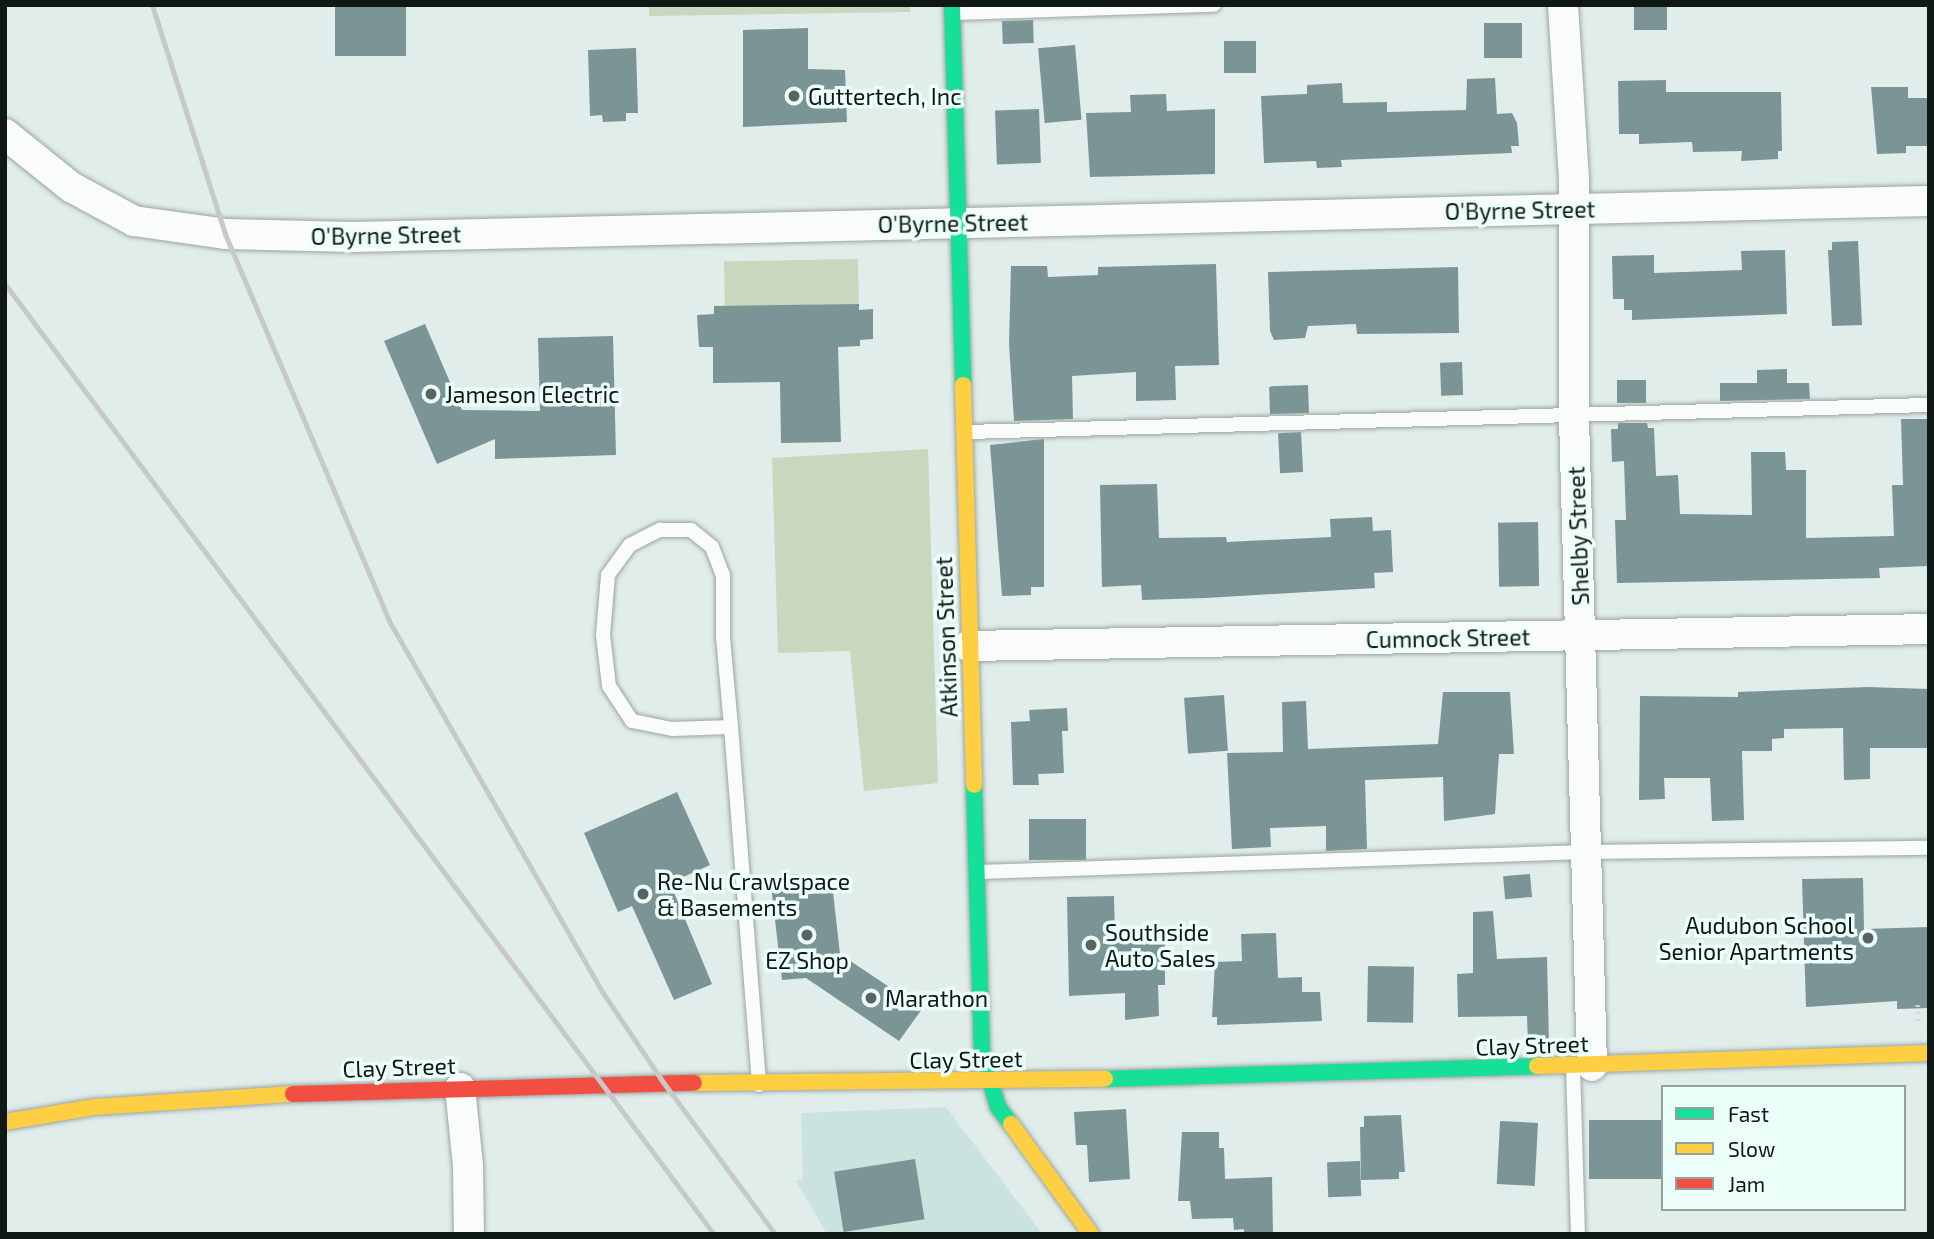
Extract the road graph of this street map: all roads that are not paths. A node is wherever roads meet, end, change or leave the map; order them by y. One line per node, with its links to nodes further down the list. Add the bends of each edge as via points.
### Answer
1 (1214, 5): 3 (lane)
2 (1563, 5): 6 (street, Shelby Street)
3 (952, 9): 7 (street, Atkinson Street)
4 (5, 134): 7 (street, O'Byrne Street, via 71,187 107,208 158,227 207,233 353,237)
5 (1929, 201): 6 (street, O'Byrne Street)
6 (1574, 208): 7 (street, O'Byrne Street); 9 (street, Shelby Street)
7 (957, 223): 10 (street, Atkinson Street)
8 (1929, 405): 9 (lane)
9 (1574, 417): 10 (lane); 12 (street, Shelby Street)
10 (962, 432): 13 (street, Atkinson Street)
11 (1929, 629): 12 (street, Cumnock Street)
12 (1580, 637): 13 (street, Cumnock Street); 16 (street, Shelby Street)
13 (968, 646): 17 (street, Atkinson Street)
14 (731, 727): 14 (lane, via 723,575 712,547 691,530 660,530 630,545 608,576 603,635 609,686 632,721 672,729); 21 (lane)
15 (1929, 848): 16 (lane)
16 (1586, 852): 17 (lane); 19 (street, Shelby Street)
17 (979, 872): 20 (street, Atkinson Street, via 982,1053)
18 (1929, 1053): 19 (street, Clay Street)
19 (1582, 1066): 20 (street, Clay Street); 26 (lane)
20 (989, 1083): 21 (street, Clay Street); 25 (street, Atkinson Street, via 998,1107)
21 (759, 1086): 22 (street, Clay Street, via 663,1082)
22 (460, 1087): 23 (street, Clay Street, via 221,1096 95,1107); 24 (street)
23 (5, 1122)
24 (469, 1234)
25 (1091, 1234)
26 (1578, 1234)

